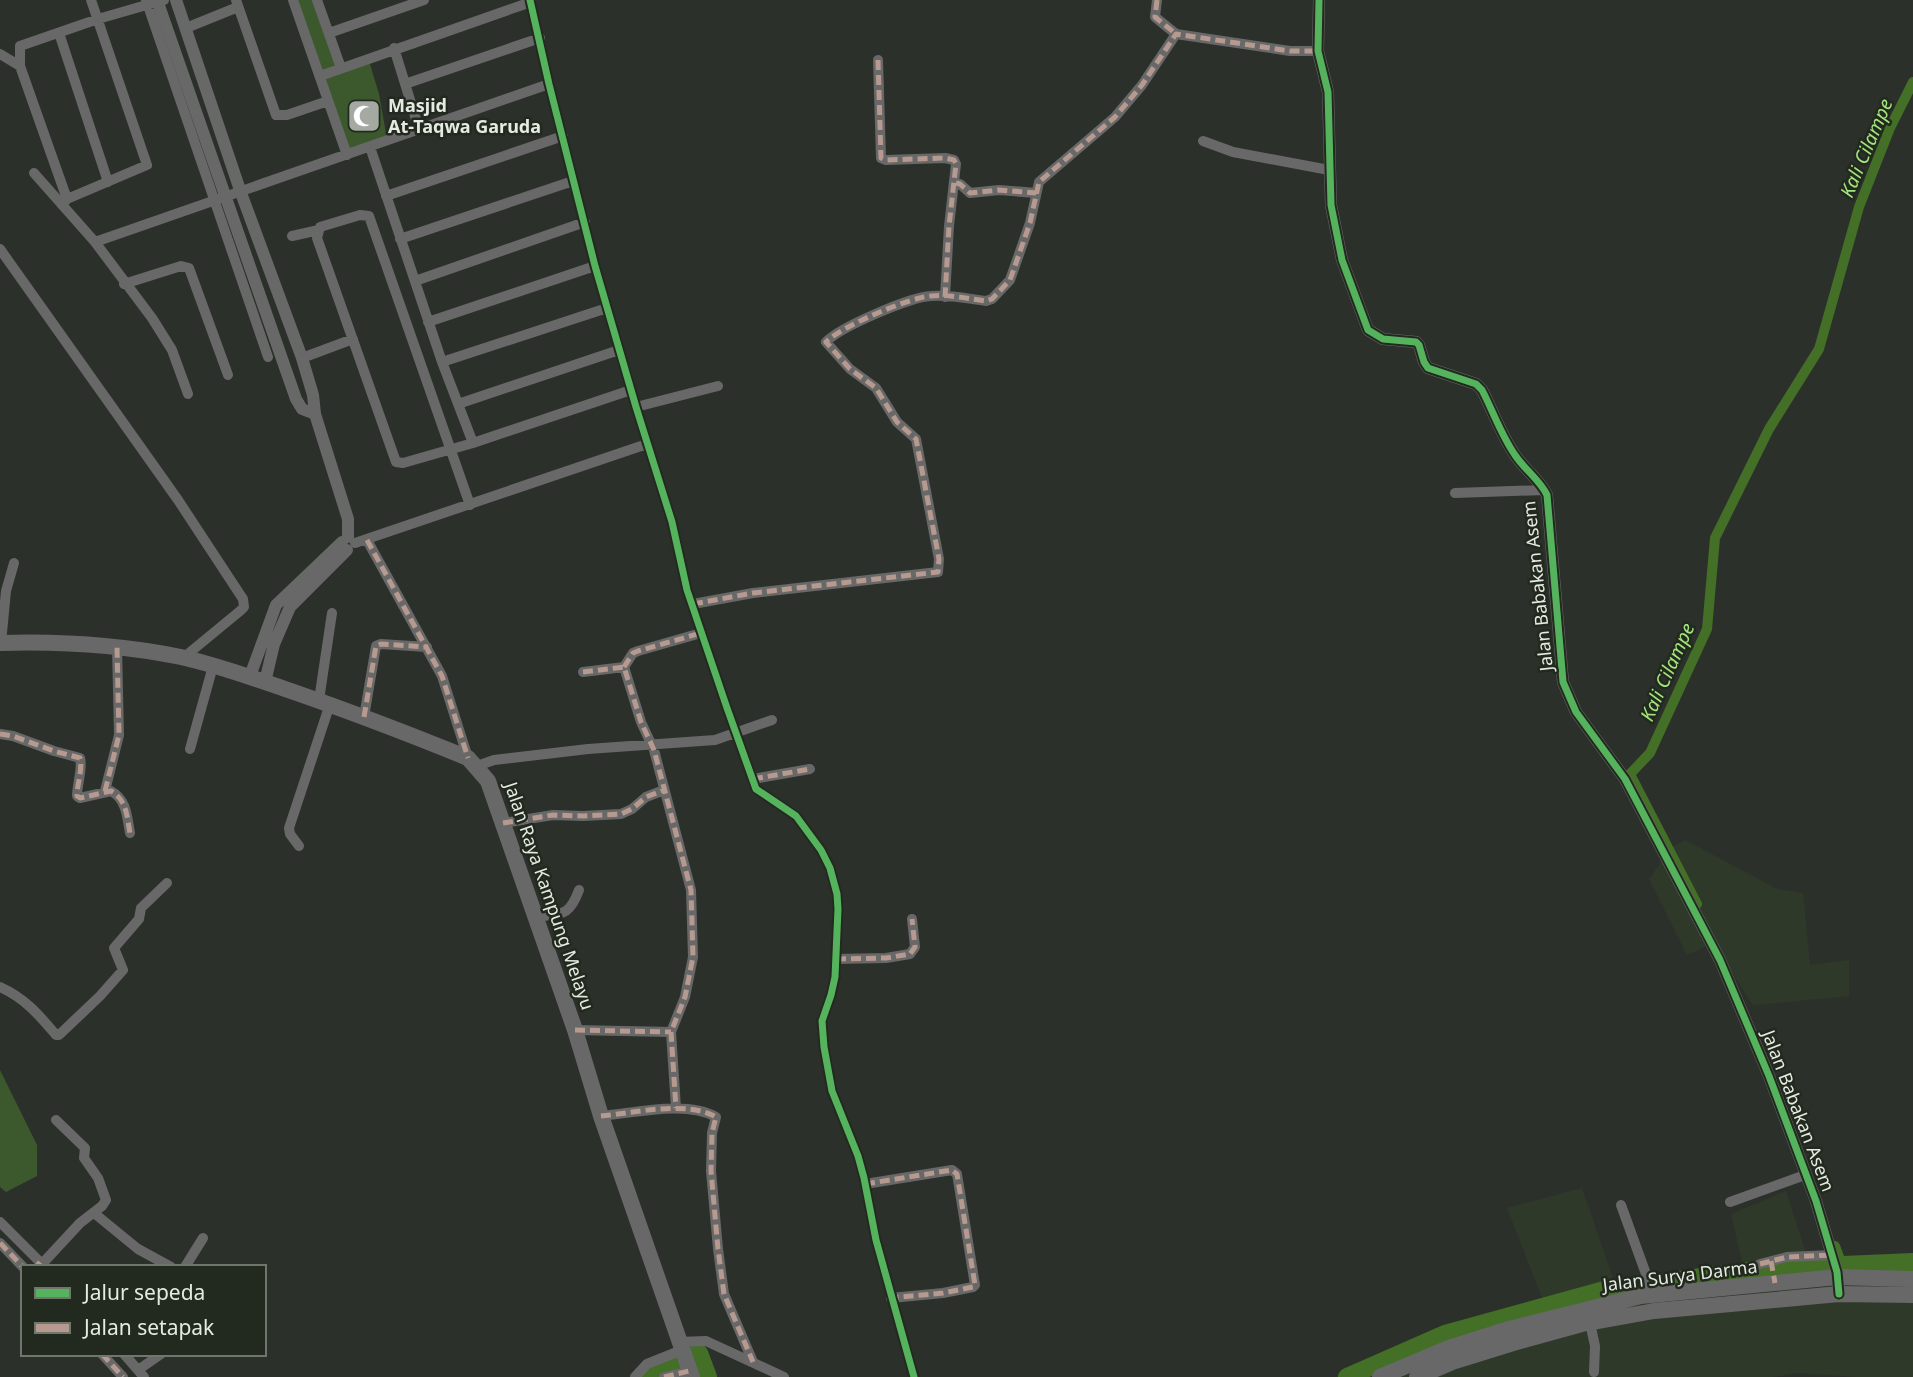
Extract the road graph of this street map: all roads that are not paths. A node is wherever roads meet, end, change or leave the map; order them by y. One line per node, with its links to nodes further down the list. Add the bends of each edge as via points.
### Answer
1 (91, 0): 11 (street)
2 (176, 0): 12 (street)
3 (293, 0): 24 (street)
4 (317, 0): 14 (street)
5 (424, 0): 14 (street)
6 (1157, 0): 15 (street, via 1155,17)
7 (1319, 0): 19 (street, Jalan Babakan Asem)
8 (155, 1): 11 (street); 41 (street)
9 (531, 1): 16 (street); 18 (street)
10 (237, 3): 12 (street); 27 (street, via 276,115)
11 (98, 19): 13 (street); 36 (street, via 147,161 142,168)
12 (186, 28): 39 (street)
13 (59, 33): 17 (street); 36 (street)
14 (329, 33): 23 (street)
15 (1176, 34): 19 (street); 38 (street, via 1115,117 1039,183)
16 (540, 38): 25 (street); 26 (street)
17 (20, 46): 20 (street); 22 (street)
18 (394, 48): 23 (street); 25 (street)
19 (1318, 51): 33 (street, Jalan Babakan Asem, via 1328,92)
20 (0, 52): 22 (street)
21 (878, 60): 37 (street, via 881,158 954,160)
22 (20, 66): 42 (street)
23 (341, 68): 24 (street)
24 (320, 76): 27 (street)
25 (405, 84): 28 (street)
26 (549, 85): 28 (street); 29 (street)
27 (328, 101): 32 (street)
28 (419, 129): 31 (street)
29 (563, 136): 35 (street); 40 (street)
30 (1203, 141): 33 (street, via 1233,152)
31 (370, 147): 32 (street); 40 (street)
32 (347, 155): 39 (street)
33 (1329, 170): 72 (street, Jalan Babakan Asem, via 1335,233 1368,330 1377,337 1416,342 1428,368 1476,384 1515,456)
34 (34, 173): 42 (street)
35 (573, 181): 43 (street); 46 (street)
36 (108, 182): 42 (street)
37 (956, 183): 38 (street, via 970,193); 54 (street)
38 (1036, 192): 54 (street, via 1010,280 986,301)
39 (241, 193): 41 (street); 60 (street)
40 (386, 196): 46 (street)
41 (220, 199): 47 (street); 59 (street); 68 (street, via 296,399 302,409)
42 (64, 202): 47 (street)
43 (585, 222): 51 (street); 52 (street)
44 (319, 230): 45 (street); 50 (street, via 366,214); 57 (street, via 317,238)
45 (292, 236)
46 (400, 239): 49 (street)
47 (95, 242): 53 (street)
48 (0, 249): 83 (street, via 243,599 244,607)
49 (404, 251): 50 (street); 52 (street)
50 (383, 258): 71 (street)
51 (596, 266): 55 (street); 56 (street)
52 (415, 281): 56 (street)
53 (124, 284): 62 (street, via 181,265 189,268); 65 (street, via 165,338)
54 (945, 297): 77 (street, via 930,296 882,312 826,342 850,369 876,388 897,422 916,439 938,572)
55 (607, 307): 58 (street); 61 (street)
56 (428, 322): 61 (street)
57 (353, 339): 60 (street); 71 (street, via 394,460 403,463)
58 (619, 350): 64 (street); 66 (street)
59 (268, 357)
60 (302, 358): 68 (street)
61 (442, 362): 66 (street)
62 (228, 375)
63 (718, 386): 67 (street)
64 (631, 390): 67 (street); 69 (street)
65 (188, 394)
66 (458, 404): 69 (street)
67 (636, 407): 70 (street)
68 (315, 414): 75 (street)
69 (473, 443): 71 (street)
70 (647, 444): 74 (street); 77 (street)
71 (450, 449): 74 (street)
72 (1544, 490): 73 (street); 114 (street, Jalan Babakan Asem, via 1566,691 1631,789 1720,960)
73 (1455, 493)
74 (470, 505): 75 (street)
75 (352, 542): 81 (street); 87 (street, via 290,607)
76 (14, 563): 80 (street)
77 (692, 604): 79 (street)
78 (332, 612): 88 (street)
79 (701, 633): 85 (street, via 638,651); 91 (street)
80 (1, 643): 82 (main road)
81 (427, 647): 89 (street, via 376,646); 95 (street)
82 (117, 648): 83 (main road); 99 (street, via 118,735)
83 (183, 658): 84 (main road)
84 (213, 666): 87 (main road); 94 (street)
85 (624, 667): 86 (street); 93 (street)
86 (583, 672)
87 (257, 679): 88 (main road)
88 (325, 702): 89 (main road); 102 (street, via 289,828)
89 (364, 717): 95 (main road)
90 (772, 720): 91 (street)
91 (737, 733): 93 (street, via 715,740); 97 (street)
92 (0, 734): 99 (street, via 80,758 78,797)
93 (651, 744): 95 (street); 98 (street)
94 (190, 749)
95 (473, 762): 100 (main road, Jalan Raya Kampung Melayu, via 488,781)
96 (810, 769): 97 (street)
97 (753, 779): 107 (street, via 759,791 796,816 830,868 838,909)
98 (664, 790): 100 (street, via 621,814 553,815); 110 (street, via 691,890 694,943 685,997)
99 (105, 791): 101 (street, via 122,799)
100 (503, 823): 105 (main road, Jalan Raya Kampung Melayu)
101 (130, 834)
102 (299, 846)
103 (167, 883): 108 (street, via 141,908 139,919 114,948 123,970 59,1035 27,1003)
104 (579, 890): 105 (street, via 567,912)
105 (536, 917): 109 (main road, Jalan Raya Kampung Melayu)
106 (912, 919): 107 (street, via 915,947 910,954)
107 (836, 959): 115 (street, via 822,1021 824,1047 832,1091)
108 (0, 987)
109 (575, 1030): 110 (street); 112 (main road, Jalan Raya Kampung Melayu)
110 (671, 1032): 111 (street)
111 (676, 1108): 112 (street); 140 (street, via 716,1117 711,1171 724,1294)
112 (601, 1116): 139 (main road, Jalan Raya Kampung Melayu)
113 (56, 1120): 118 (street, via 85,1147 84,1158 100,1182 106,1200)
114 (1805, 1175): 116 (street); 122 (street, Jalan Babakan Asem)
115 (865, 1184): 134 (street); 134 (street, via 937,1171 954,1170 957,1174 975,1285)
116 (1730, 1202)
117 (1621, 1205): 132 (street)
118 (94, 1213): 126 (street); 127 (street, via 138,1249)
119 (0, 1222): 126 (street)
120 (203, 1238): 128 (street)
121 (0, 1242): 125 (street)
122 (1832, 1256): 123 (street, via 1787,1257); 131 (street, Jalan Babakan Asem)
123 (1772, 1263): 124 (street); 130 (street)
124 (1760, 1264)
125 (21, 1265)
126 (40, 1265)
127 (167, 1265)
128 (186, 1265)
129 (1913, 1279): 131 (main road, Jalan Surya Darma)
130 (1774, 1280): 131 (main road, Jalan Surya Darma); 132 (main road, Jalan Surya Darma)
131 (1838, 1281): 133 (main road, Jalan Surya Darma); 135 (main road, Jalan Surya Darma)
132 (1650, 1293): 148 (main road, Jalan Surya Darma, via 1509,1329)
133 (1913, 1295)
134 (891, 1298): 147 (street)
135 (1590, 1323): 141 (street); 149 (main road, Jalan Surya Darma, via 1478,1354)
136 (104, 1356): 143 (street)
137 (126, 1356): 142 (street)
138 (159, 1356): 142 (street)
139 (686, 1360): 140 (street, via 706,1341); 144 (street, via 647,1364); 145 (street)
140 (753, 1362): 146 (street)
141 (1594, 1372)
142 (141, 1373)
143 (124, 1377)
144 (635, 1377)
145 (664, 1377)
146 (783, 1377)
147 (914, 1377)
148 (1380, 1377)
149 (1417, 1377)

